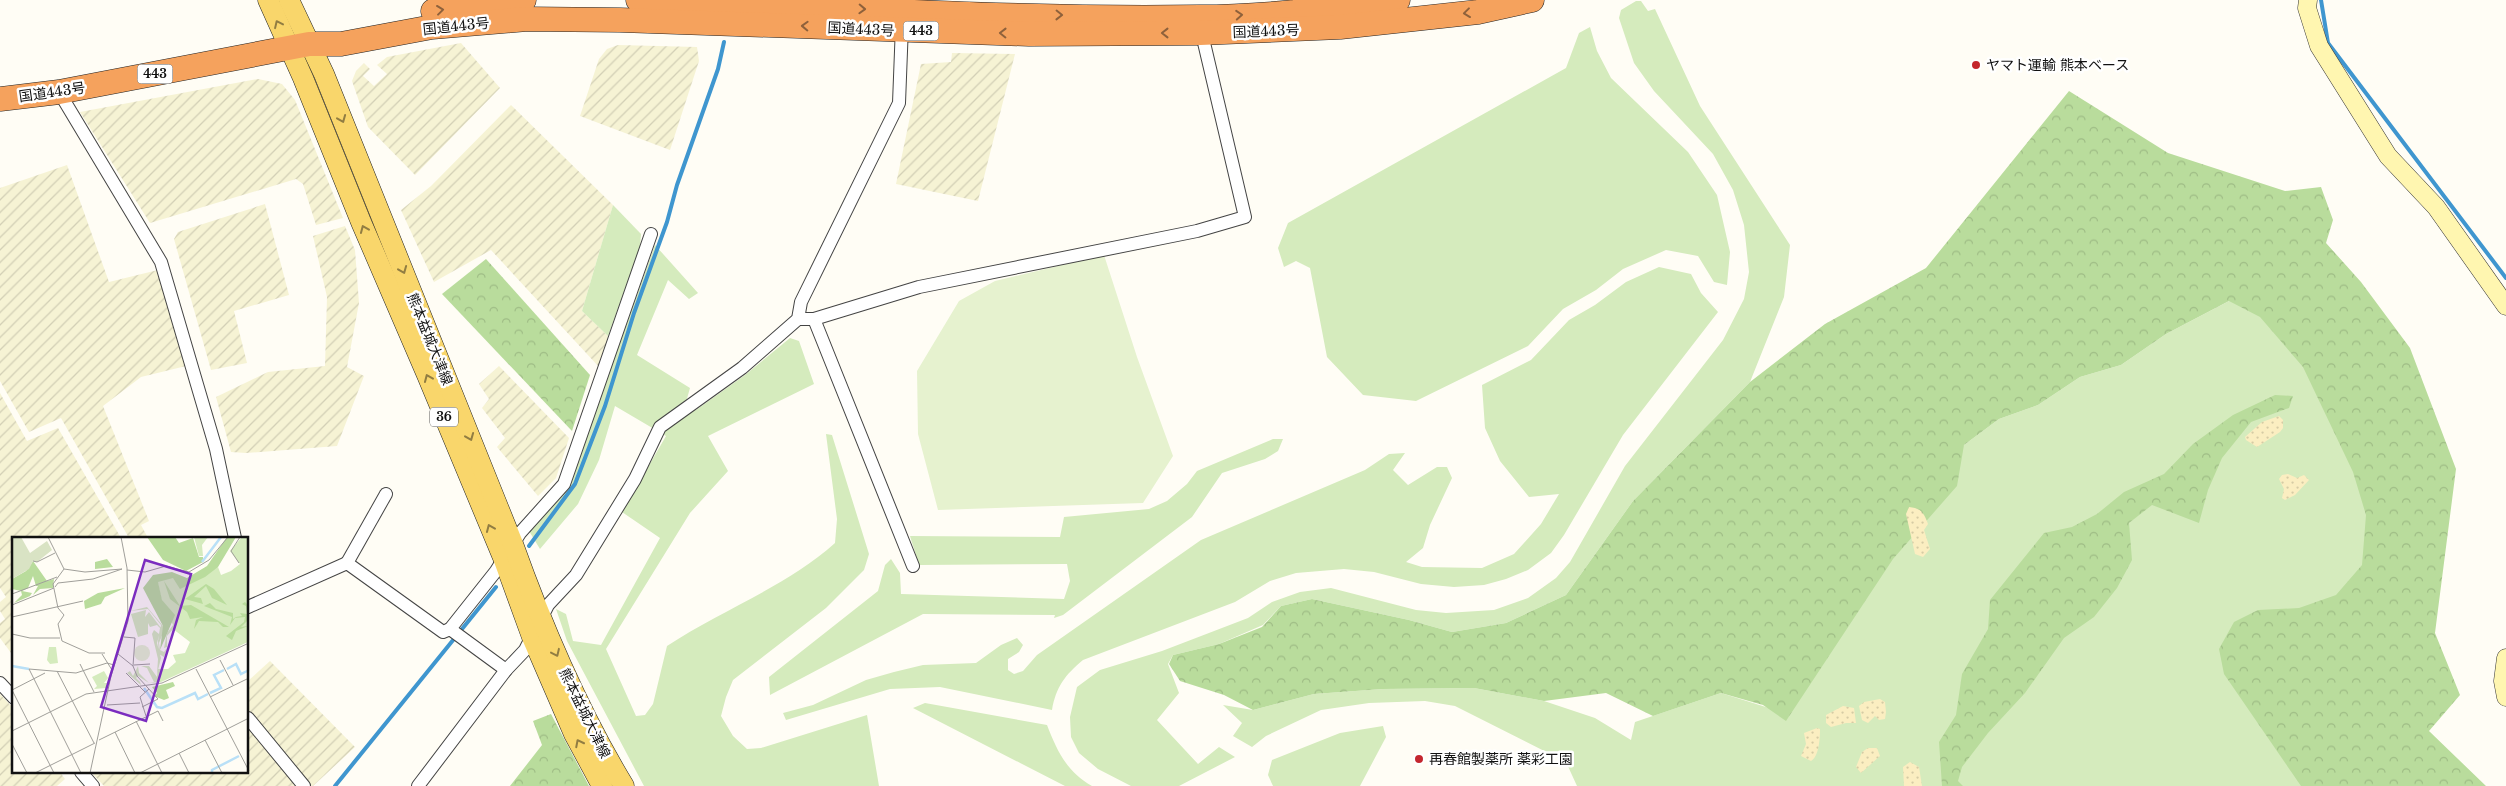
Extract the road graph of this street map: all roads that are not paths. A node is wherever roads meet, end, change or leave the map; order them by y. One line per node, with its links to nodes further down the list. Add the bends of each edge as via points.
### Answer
1 (268, 0): 11 (main road, 熊本益城大津線 / 36, one-way to 1)
2 (289, 0): 11 (main road, 熊本益城大津線 / 36)
3 (524, 0): 11 (highway, 国道443号 / 443, one-way to 3, via 337,29 429,11)
4 (638, 0): 8 (highway, 国道443号 / 443)
5 (1398, 0): 10 (highway, 国道443号 / 443, one-way to 5)
6 (1532, 0): 10 (highway, 国道443号 / 443, one-way to 10, via 1478,12 1340,28)
7 (2308, 0): 15 (street, via 2307,8 2319,46 2388,156 2436,207)
8 (716, 1): 9 (highway, 国道443号 / 443, one-way to 9)
9 (903, 21): 10 (highway, 国道443号 / 443); 11 (highway, 国道443号 / 443, one-way to 11, via 527,19 432,27 341,44); 16 (street, via 899,103 805,293)
10 (1201, 25): 17 (street, via 1245,217 1198,231 918,286)
11 (299, 46): 12 (highway, 国道443号 / 443); 20 (main road, 熊本益城大津線 / 36, via 328,83)
12 (59, 92): 13 (highway, 国道443号 / 443); 19 (street, via 161,262 216,449)
13 (0, 99)
14 (651, 234): 20 (street, via 564,484 520,533)
15 (2506, 306)
16 (798, 319): 17 (street); 24 (street, via 742,368 660,428 635,479 576,574 548,605)
17 (814, 319): 22 (street)
18 (386, 494): 21 (street)
19 (235, 537)
20 (508, 552): 24 (main road, 熊本益城大津線 / 36); 25 (street)
21 (347, 563): 23 (street); 25 (street, via 443,632)
22 (913, 566)
23 (249, 603)
24 (536, 628): 27 (street, via 525,650); 36 (main road, 熊本益城大津線 / 36, one-way to 24, via 574,734); 37 (main road, 熊本益城大津線 / 36, one-way to 37)
25 (455, 633): 27 (street)
26 (2506, 658): 30 (street, via 2503,681)
27 (506, 670): 35 (street)
28 (0, 682): 29 (street)
29 (12, 696)
30 (2506, 697)
31 (249, 719): 34 (street)
32 (83, 774): 33 (street)
33 (93, 786)
34 (304, 786)
35 (418, 786)
36 (602, 786)
37 (624, 786)

